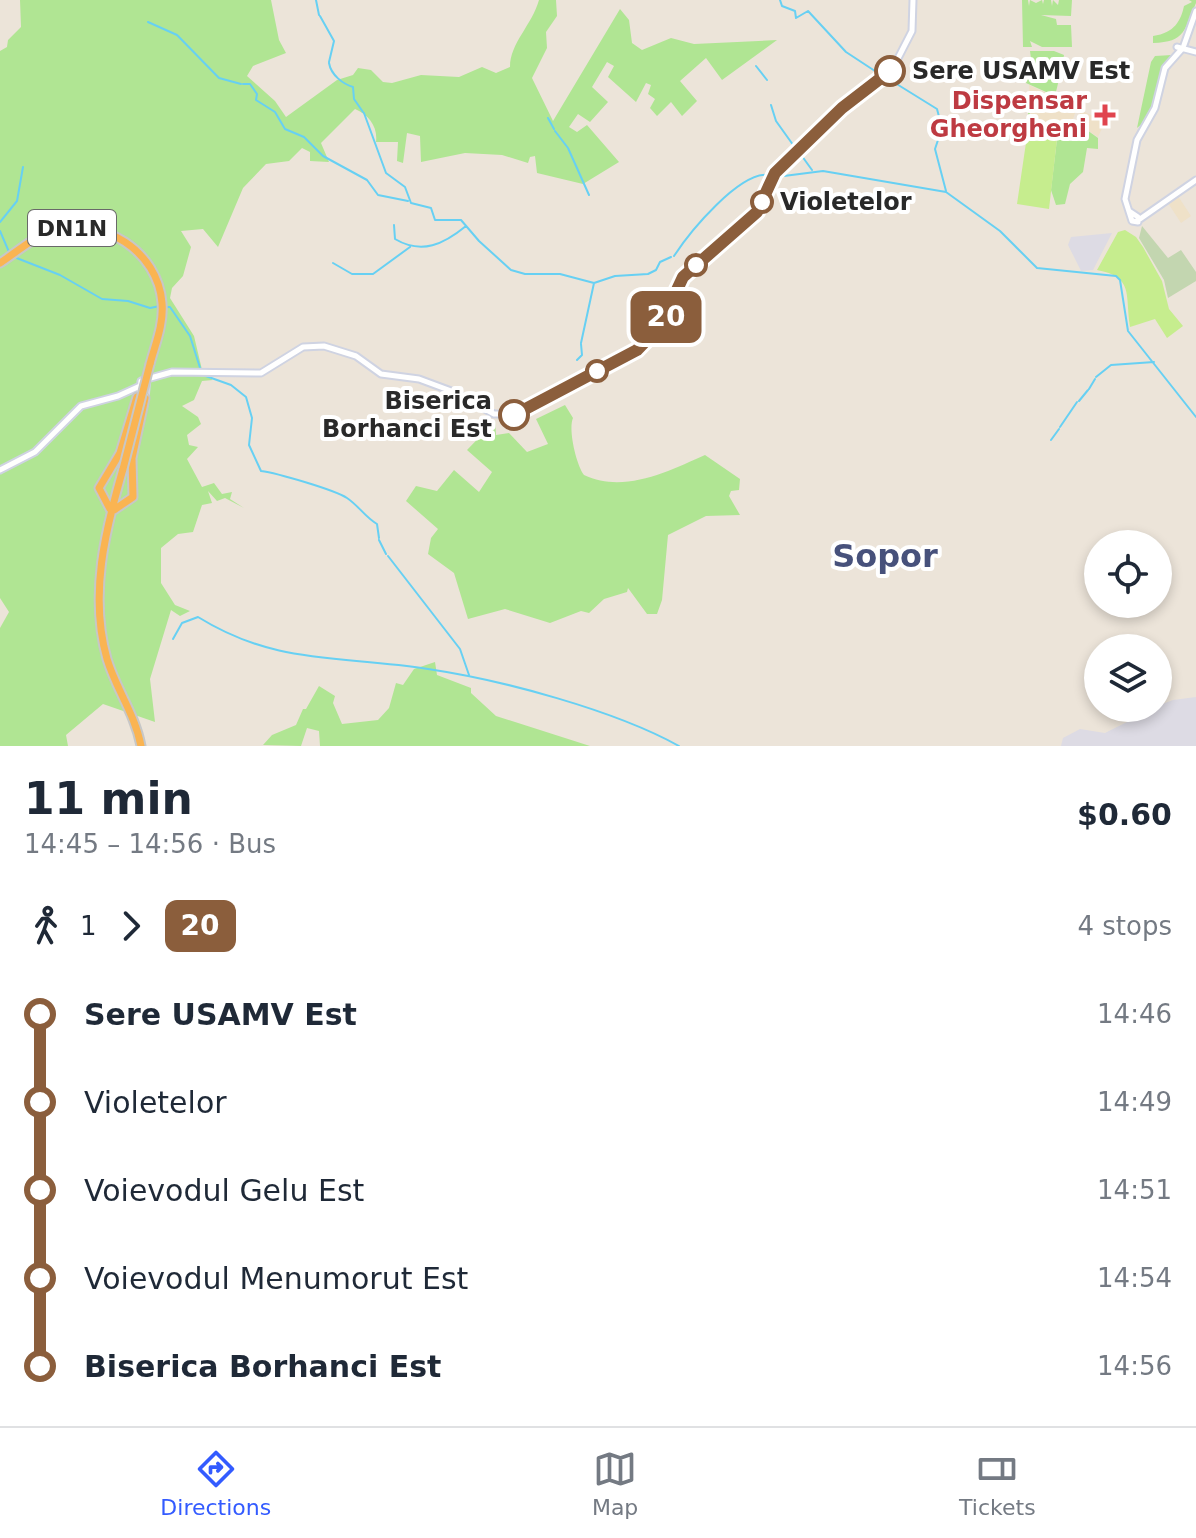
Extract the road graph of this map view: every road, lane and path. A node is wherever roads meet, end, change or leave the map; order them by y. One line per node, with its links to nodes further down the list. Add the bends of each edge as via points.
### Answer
1 (915, 0): 7 (main road, via 914,20 899,59 773,176 757,212 683,277 665,318 637,350 515,415 495,415 431,383 381,374 360,358 329,346 303,347 261,373 172,372)
2 (1196, 11): 3 (main road)
3 (1180, 48): 4 (main road); 5 (main road, via 1165,68 1155,108 1137,140 1125,199 1129,211 1136,217 1145,214)
4 (1196, 52)
5 (1196, 180)
6 (0, 263): 9 (highway, DN1N, bridge, via 41,236 64,229 102,231 131,245 150,268 162,300 161,322)
7 (150, 380): 8 (main road); 8 (main road, via 141,381)
8 (139, 397): 10 (main road, via 81,406 35,452); 11 (highway, via 120,453 99,488); 12 (highway, via 131,463 134,495)
9 (123, 469): 11 (highway, DN1N, via 113,496); 12 (highway, DN1N, via 118,496); 13 (highway, DN1N)
10 (0, 470)
11 (101, 496): 13 (highway, DN1N, via 110,505)
12 (128, 503): 13 (highway, DN1N, via 115,508)
13 (107, 530): 14 (highway, DN1N, via 99,603 108,661)
14 (141, 746)

